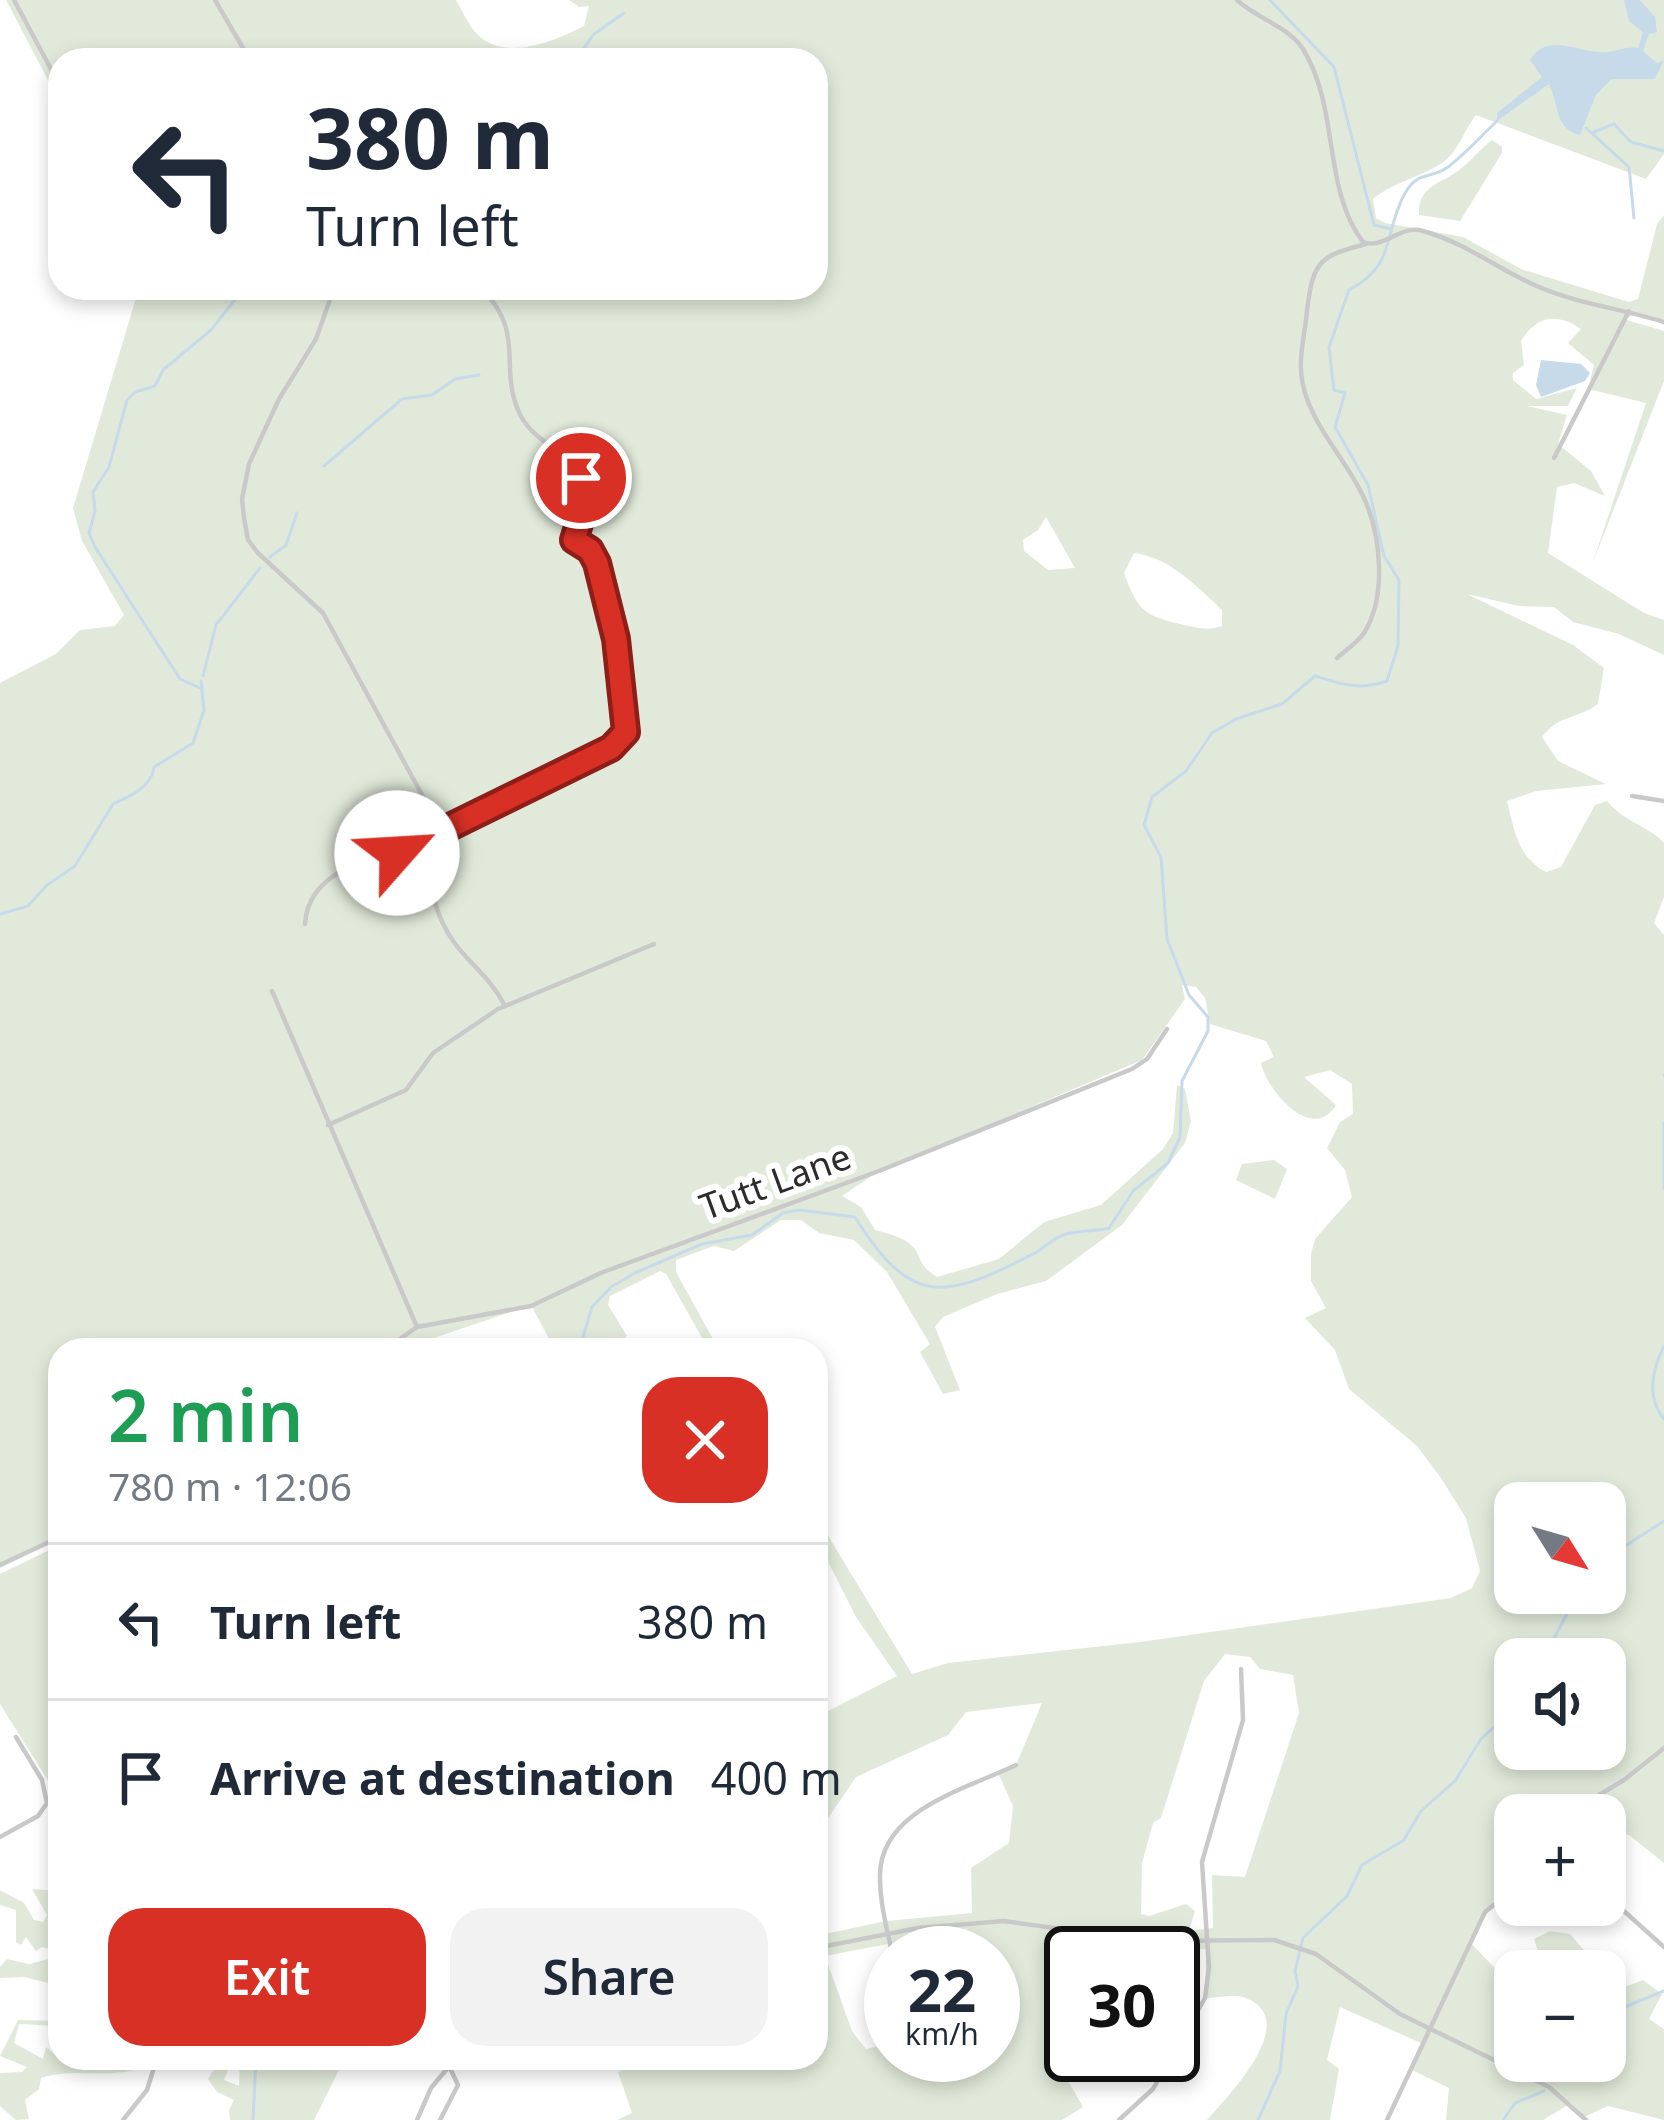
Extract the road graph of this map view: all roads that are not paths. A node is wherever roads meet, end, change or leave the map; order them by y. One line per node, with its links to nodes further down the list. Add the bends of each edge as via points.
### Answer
1 (14, 0): 5 (street)
2 (215, 0): 4 (street)
3 (1237, 0): 6 (street, via 1304,51 1323,94 1344,210)
4 (243, 48)
5 (48, 64)
6 (1366, 244): 9 (street, via 1421,230 1542,289); 12 (street, via 1332,252 1319,267 1301,362 1304,392 1364,497 1377,546 1375,604 1364,634)
7 (330, 300): 15 (street, via 249,464 242,499 248,540 323,613)
8 (489, 300): 15 (street, via 510,336 523,421 586,488 574,540 597,563 626,726 611,748)
9 (1629, 311): 10 (street); 11 (street)
10 (1664, 322)
11 (1554, 458)
12 (1337, 658)
13 (1632, 796): 14 (street)
14 (1664, 801)
15 (437, 835): 16 (street, via 323,882); 19 (street, via 438,910 458,953)
16 (305, 924)
17 (654, 944): 19 (street)
18 (272, 991): 21 (street)
19 (505, 1006): 21 (street, via 433,1053 406,1090)
20 (1167, 1028): 22 (street, Tutt Lane, via 1132,1069 1006,1121 531,1306)
21 (328, 1125): 22 (street)
22 (417, 1328): 23 (street, Tutt Lane)
23 (402, 1338)
24 (48, 1543): 25 (street)
25 (0, 1565)
26 (1241, 1669): 37 (street, via 1243,1720 1202,1862)
27 (16, 1737): 31 (street, via 47,1803)
28 (1664, 1748): 30 (street)
29 (1016, 1765): 34 (street, via 921,1810 895,1832 879,1875)
30 (1601, 1794)
31 (0, 1837)
32 (1494, 1905): 40 (street)
33 (1626, 1913): 39 (street)
34 (887, 1926)
35 (964, 1926): 37 (street, via 1018,1921 1131,1940)
36 (864, 1938): 38 (street)
37 (1207, 1940): 40 (street, via 1297,1946); 47 (street, via 1207,1987 1197,2017 1154,2089)
38 (828, 1946)
39 (1664, 1947)
40 (1428, 2028): 48 (street); 49 (street, via 1549,2086)
41 (153, 2070): 44 (street)
42 (446, 2070): 45 (street)
43 (451, 2070): 46 (street, via 458,2085)
44 (123, 2120)
45 (417, 2120)
46 (440, 2120)
47 (1119, 2120)
48 (1387, 2120)
49 (1586, 2120)

